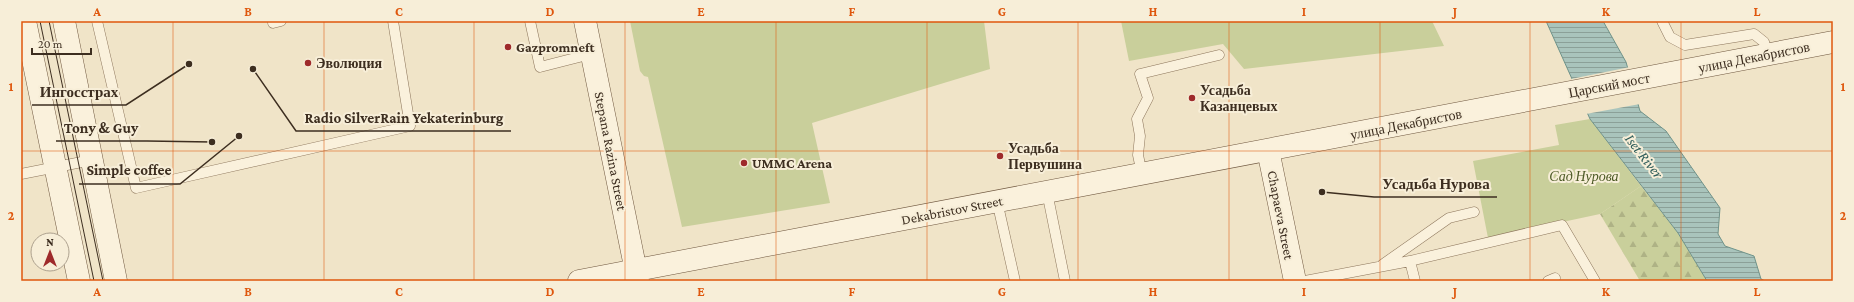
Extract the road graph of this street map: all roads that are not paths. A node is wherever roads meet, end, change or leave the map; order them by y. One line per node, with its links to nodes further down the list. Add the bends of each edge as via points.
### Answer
1 (25, 21): 18 (main road)
2 (64, 21): 17 (main road)
3 (97, 21): 6 (lane, via 136,188 410,126)
4 (273, 21): 5 (lane)
5 (281, 21)
6 (393, 21)
7 (530, 21): 11 (lane, via 540,67)
8 (585, 21): 11 (main road, Stepana Razina Street)
9 (1662, 21): 12 (lane, via 1670,37 1685,45 1754,34 1764,42)
10 (1833, 42): 12 (main road, улица Декабристов)
11 (591, 54): 26 (main road, Stepana Razina Street)
12 (1768, 54): 14 (main road, улица Декабристов)
13 (1219, 55): 20 (lane, via 1140,74 1148,98 1137,119 1140,136 1138,155)
14 (1674, 73): 15 (main road, Царский мост)
15 (1543, 98): 16 (main road, улица Декабристов)
16 (1268, 150): 20 (main road, Dekabristov Street); 32 (main road, Chapaeva Street)
17 (92, 160): 18 (lane); 28 (main road)
18 (56, 167): 19 (lane); 27 (main road)
19 (21, 174)
20 (1142, 174): 21 (main road, Dekabristov Street)
21 (1048, 192): 22 (main road, Dekabristov Street); 31 (lane)
22 (997, 201): 26 (main road, Dekabristov Street); 30 (lane)
23 (1474, 212): 25 (lane, via 1449,218)
24 (1410, 261): 25 (lane); 34 (lane); 35 (lane, via 1562,225)
25 (1379, 267): 33 (lane)
26 (636, 276): 29 (main road)
27 (79, 281)
28 (116, 281)
29 (579, 281)
30 (1015, 281)
31 (1065, 281)
32 (1295, 281)
33 (1305, 281)
34 (1415, 281)
35 (1595, 281)

